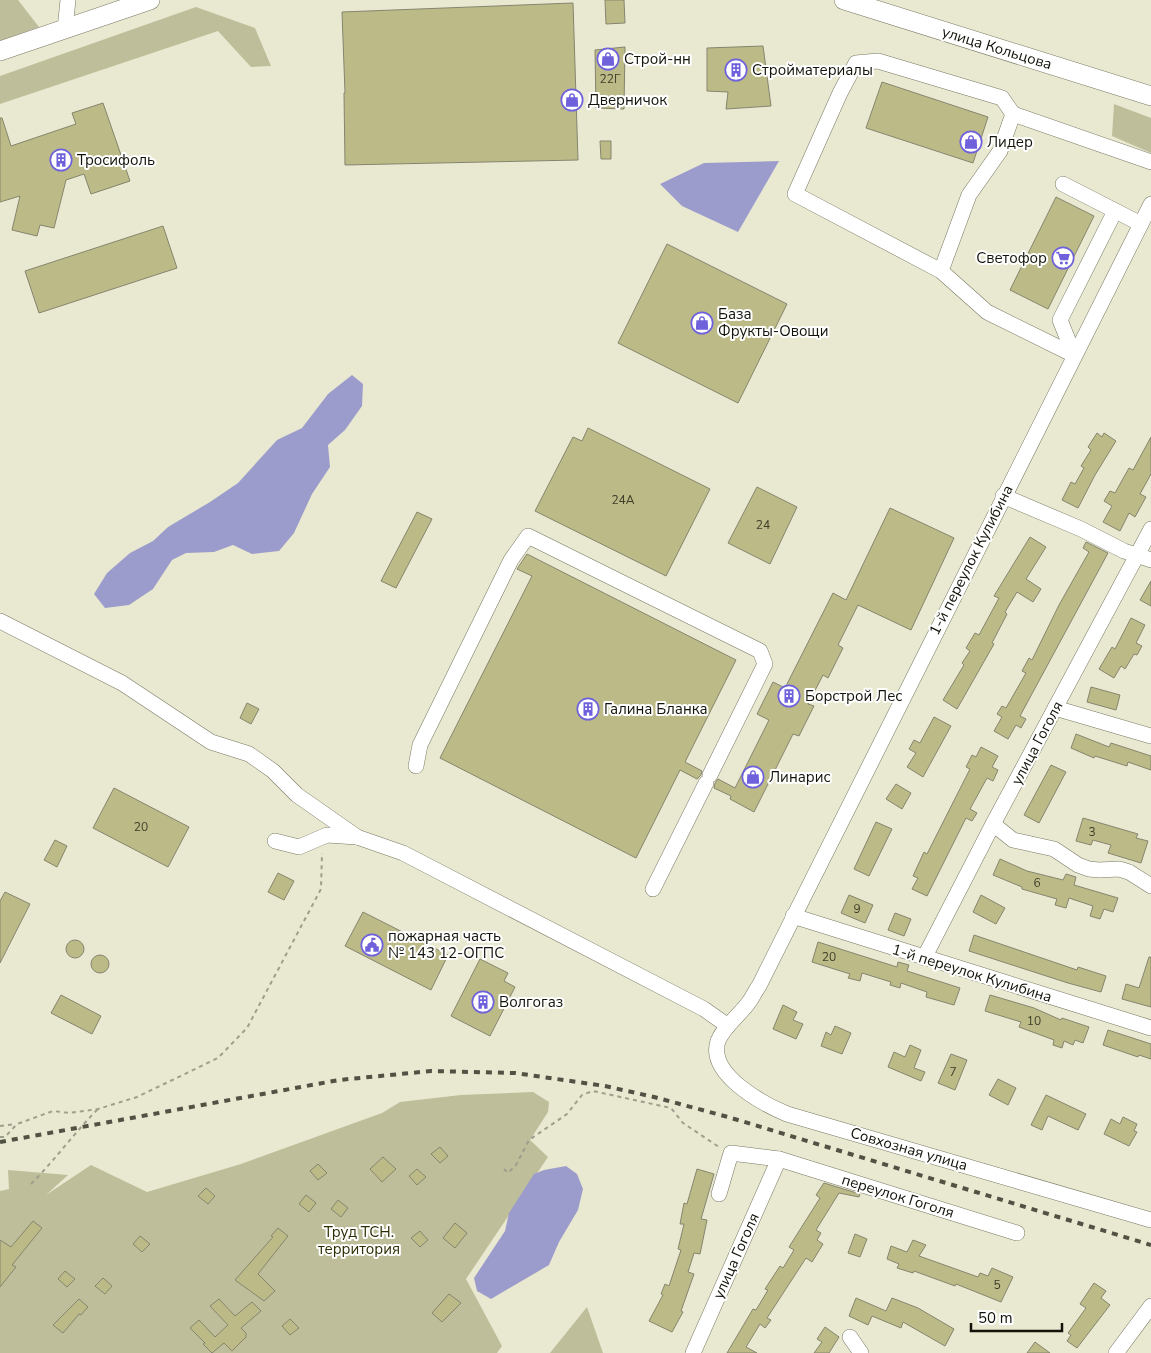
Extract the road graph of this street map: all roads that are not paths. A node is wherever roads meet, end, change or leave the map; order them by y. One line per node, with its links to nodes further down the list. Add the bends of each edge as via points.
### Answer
1 (68, 0): 5 (street)
2 (150, 0): 4 (main road)
3 (844, 0): 7 (main road, улица Кольцова)
4 (136, 3): 5 (main road)
5 (65, 29): 6 (main road)
6 (0, 51)
7 (1151, 96)
8 (1012, 114): 9 (street); 14 (street, via 1000,151 969,195); 14 (street, via 1002,98 878,61 856,63 840,93 795,194)
9 (1151, 162)
10 (1063, 184): 12 (street)
11 (1151, 204): 13 (street, 1-й переулок Кулибина)
12 (1115, 211): 13 (street); 15 (street, via 1060,320)
13 (1141, 224): 15 (street, 1-й переулок Кулибина)
14 (941, 271): 15 (street, via 987,312)
15 (1074, 355): 16 (street, 1-й переулок Кулибина)
16 (1003, 496): 18 (street); 28 (street, 1-й переулок Кулибина)
17 (1151, 529): 18 (street, улица Гоголя)
18 (1144, 558): 20 (street, улица Гоголя)
19 (0, 622): 24 (street, via 122,683 211,742 249,754 273,771 297,795)
20 (1055, 708): 21 (street); 23 (street, улица Гоголя)
21 (1151, 736)
22 (416, 766): 27 (street, via 420,745 511,560 528,536 760,651 765,664)
23 (993, 824): 26 (street, via 1013,840 1054,849 1090,869 1129,872); 29 (street, улица Гоголя)
24 (357, 837): 25 (street, via 327,835 298,847); 30 (street, via 412,858 644,977 704,1009)
25 (274, 841)
26 (1151, 886)
27 (653, 889)
28 (793, 916): 29 (street, 1-й переулок Кулибина); 30 (street, 1-й переулок Кулибина, via 759,986)
29 (924, 958): 31 (street, 1-й переулок Кулибина)
30 (728, 1026): 34 (street, Совхозная улица, via 717,1049 722,1068 740,1086 771,1107)
31 (1151, 1028)
32 (779, 1159): 33 (street, переулок Гоголя, via 731,1153); 35 (street, переулок Гоголя); 38 (street, улица Гоголя)
33 (719, 1194)
34 (1151, 1220)
35 (1017, 1234)
36 (1151, 1306): 40 (street)
37 (850, 1337): 39 (street)
38 (692, 1353)
39 (861, 1353)
40 (1116, 1353)

